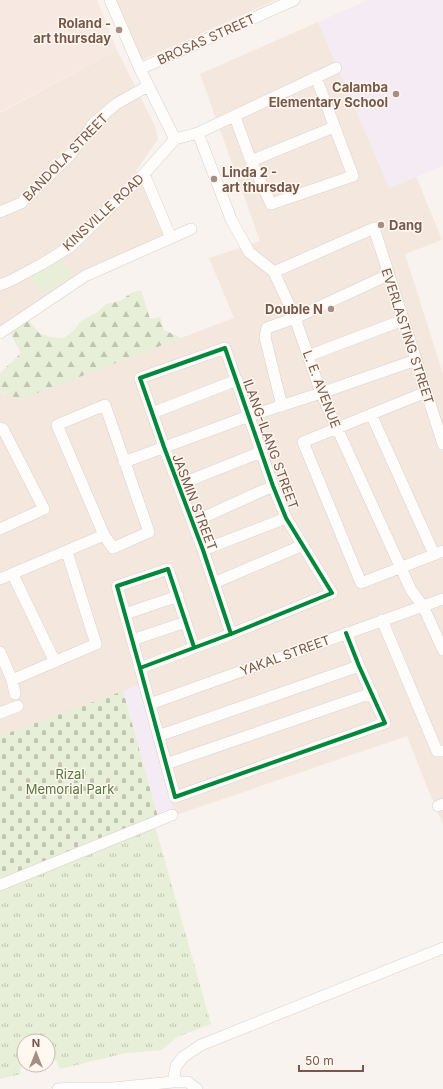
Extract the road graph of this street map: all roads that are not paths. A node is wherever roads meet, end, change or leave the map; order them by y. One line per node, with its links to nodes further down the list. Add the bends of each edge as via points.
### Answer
1 (110, 0): 4 (street)
2 (294, 0): 4 (street, BROSAS STREET)
3 (336, 68): 5 (street)
4 (140, 69): 6 (street)
5 (316, 77): 7 (street); 8 (street)
6 (148, 86): 10 (street); 13 (street, BANDOLA STREET, via 116,104 94,123 70,155 20,203)
7 (235, 117): 9 (street); 11 (street)
8 (334, 126): 11 (street); 11 (street, via 352,176 271,204)
9 (198, 133): 10 (street); 16 (street, L. E. AVENUE, via 231,219 249,252)
10 (175, 139): 12 (street, KINSVILLE ROAD)
11 (251, 161)
12 (144, 174): 15 (street); 18 (street, KINSVILLE ROAD, via 71,246)
13 (0, 212)
14 (191, 229): 15 (street)
15 (171, 238): 21 (street, via 85,276)
16 (274, 272): 17 (street, EVERLASTING STREET, via 374,228); 19 (street, L. E. AVENUE)
17 (388, 275): 19 (street); 20 (street, EVERLASTING STREET)
18 (0, 285)
19 (295, 318): 22 (street, L. E. AVENUE); 28 (street, via 267,328 265,337)
20 (403, 320): 22 (street); 23 (street, EVERLASTING STREET)
21 (0, 333)
22 (308, 356): 27 (street, L. E. AVENUE)
23 (416, 360): 26 (street, EVERLASTING STREET); 27 (street)
24 (140, 378): 25 (street, ILANG-ILANG STREET, via 226,348); 29 (street, JASMIN STREET)
25 (237, 380): 29 (street); 31 (street, ILANG-ILANG STREET)
26 (426, 392): 30 (street); 34 (street, EVERLASTING STREET)
27 (321, 393): 28 (street); 33 (street, L. E. AVENUE)
28 (282, 406): 31 (street)
29 (152, 412): 35 (street, JASMIN STREET)
30 (371, 414): 33 (street); 47 (street)
31 (249, 416): 35 (street); 36 (street, ILANG-ILANG STREET)
32 (0, 428): 42 (street, via 3,429 44,509)
33 (337, 429): 48 (street, L. E. AVENUE); 48 (street, via 302,442 361,583)
34 (443, 444)
35 (164, 447): 37 (street); 38 (street, JASMIN STREET)
36 (261, 452): 38 (street); 39 (street, ILANG-ILANG STREET)
37 (124, 462): 43 (street, via 149,532 113,548); 43 (street, via 105,406 57,425)
38 (178, 485): 41 (street, JASMIN STREET)
39 (273, 486): 40 (street, ILANG-ILANG STREET); 41 (street)
40 (286, 518): 44 (street, ILANG-ILANG STREET); 45 (street)
41 (193, 522): 45 (street, JASMIN STREET)
42 (0, 529)
43 (104, 535): 46 (street)
44 (302, 545): 51 (street); 59 (street, ILANG-ILANG STREET, via 332,593)
45 (203, 550): 51 (street, JASMIN STREET)
46 (67, 552): 49 (street); 64 (street, via 96,644)
47 (438, 552): 48 (street)
48 (402, 567): 54 (street, L. E. AVENUE, via 411,590)
49 (12, 575): 50 (street); 64 (street)
50 (0, 579)
51 (214, 583): 59 (street, JASMIN STREET)
52 (178, 596): 55 (street); 55 (street, via 168,569 117,586); 57 (street)
53 (443, 599): 54 (street, YAKAL STREET)
54 (423, 606): 56 (street, YAKAL STREET); 62 (street, L. E. AVENUE)
55 (125, 614): 60 (street)
56 (382, 620): 58 (street, YAKAL STREET); 74 (street)
57 (186, 622): 60 (street); 61 (street)
58 (346, 633): 65 (street); 70 (street, YAKAL STREET)
59 (231, 634): 61 (street)
60 (132, 640): 66 (street)
61 (194, 647): 66 (street)
62 (443, 650)
63 (0, 652): 67 (street)
64 (55, 662): 67 (street)
65 (359, 666): 68 (street); 73 (street)
66 (140, 668): 70 (street)
67 (12, 680): 69 (street)
68 (372, 693): 75 (street); 75 (street, via 386,723 175,797)
69 (15, 694)
70 (150, 704): 73 (street)
71 (18, 706): 72 (street)
72 (0, 713)
73 (158, 736): 75 (street)
74 (440, 751)
75 (166, 764)
76 (172, 815): 77 (street)
77 (0, 885)
78 (443, 948): 79 (street, via 201,1045 183,1057 176,1066)
79 (174, 1082): 80 (street, via 113,1088); 81 (street, via 188,1082)
80 (58, 1089)
81 (197, 1089)

